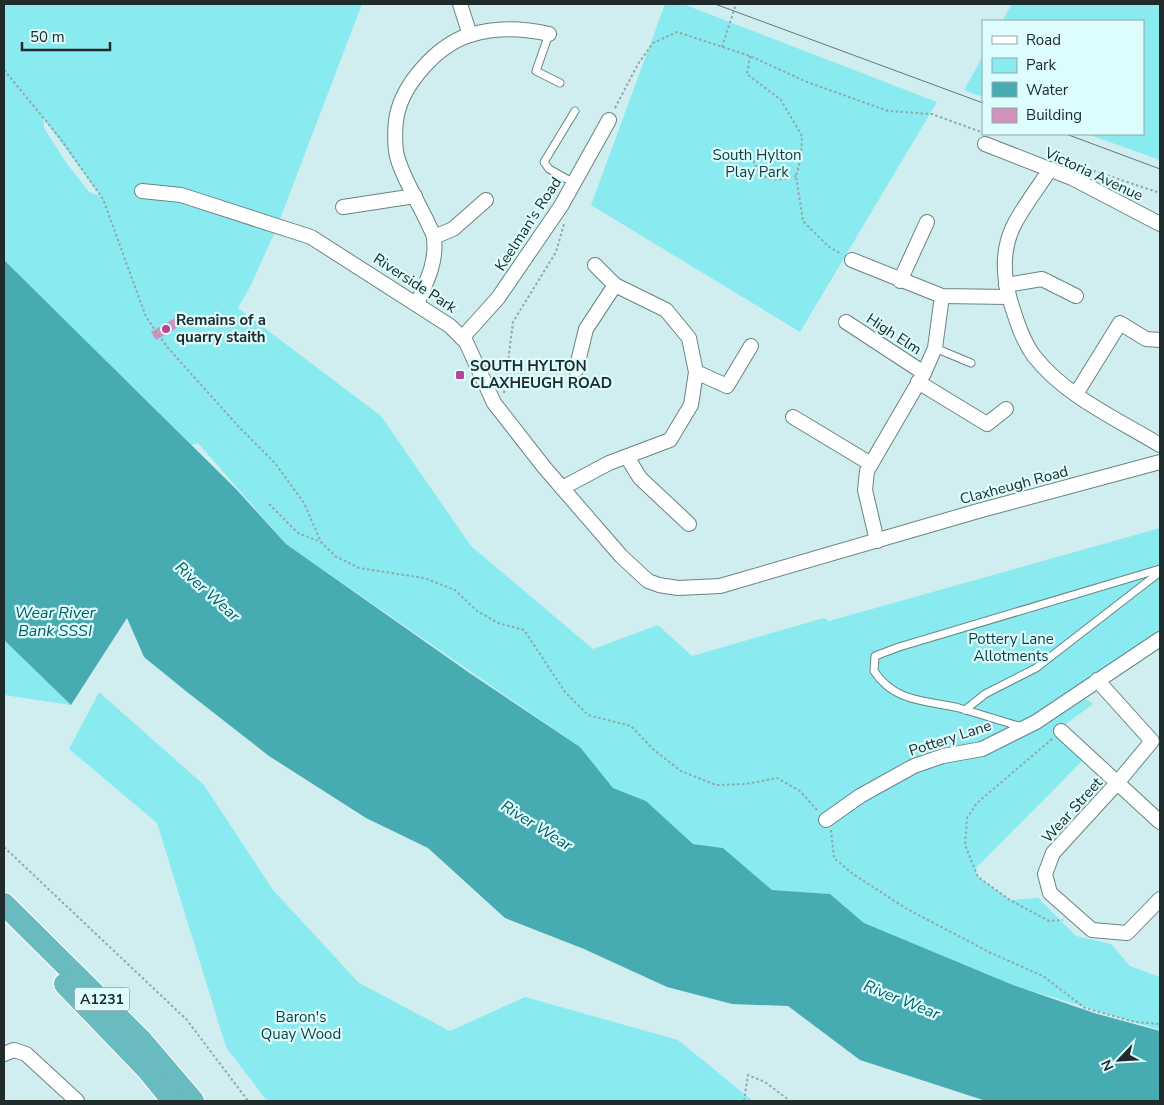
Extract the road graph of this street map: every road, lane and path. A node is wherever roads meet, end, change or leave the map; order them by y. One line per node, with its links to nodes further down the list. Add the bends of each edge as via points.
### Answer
1 (460, 4): 4 (street)
2 (736, 4): 5 (path)
3 (549, 34): 4 (street, via 509,29); 8 (lane, via 536,71)
4 (470, 35): 17 (street, via 451,44 429,63 412,82 402,102 396,121 396,154)
5 (722, 47): 6 (path); 10 (path, via 677,32 653,44 638,64)
6 (750, 56): 11 (path, via 807,82 888,111 932,114); 14 (path, via 747,74 781,100 802,136)
7 (4, 70): 53 (path, via 60,138 104,199 146,317 168,348 239,428 275,463 304,503)
8 (560, 83)
9 (575, 111): 15 (lane, via 544,162)
10 (609, 120): 15 (street, Keelman's Road)
11 (984, 138): 13 (street, Victoria Avenue)
12 (757, 156): 14 (path, via 754,162 763,177 771,180)
13 (1050, 169): 22 (street, Victoria Avenue); 28 (street, via 1014,224 1004,254)
14 (796, 176): 24 (path, via 803,221 829,247)
15 (574, 183): 19 (street, Keelman's Road)
16 (142, 191): 31 (street, Riverside Park, via 181,195 311,238)
17 (415, 196): 20 (street); 23 (street)
18 (486, 200): 23 (street, via 453,228)
19 (561, 206): 33 (street, Keelman's Road, via 498,298); 43 (path, via 566,218 556,252 512,322)
20 (343, 207)
21 (927, 222): 26 (street)
22 (1160, 224)
23 (434, 237): 31 (street, via 433,266)
24 (852, 260): 26 (street)
25 (595, 265): 27 (street)
26 (900, 281): 29 (street)
27 (614, 285): 38 (street, via 586,329); 39 (street, via 666,310 688,338)
28 (1007, 291): 29 (street); 30 (street, via 1042,279); 41 (street, via 1017,324 1033,354 1050,374)
29 (942, 296): 36 (street)
30 (1076, 296)
31 (417, 304): 33 (street, Riverside Park)
32 (846, 322): 40 (street, High Elm)
33 (462, 338): 43 (street, Riverside Park)
34 (1160, 340): 41 (street, via 1146,339 1120,323)
35 (751, 346): 39 (street, via 727,386)
36 (934, 348): 37 (lane); 40 (street)
37 (971, 363)
38 (576, 370)
39 (696, 372): 46 (street, via 691,405 670,440)
40 (921, 378): 42 (street, High Elm, via 987,424); 48 (street)
41 (1076, 394): 45 (street)
42 (1006, 409)
43 (501, 412): 49 (street, Riverside Park)
44 (793, 417): 48 (street)
45 (1160, 444)
46 (627, 457): 49 (street); 51 (street, via 640,478)
47 (1160, 462): 52 (street, Claxheugh Road)
48 (871, 464): 52 (street, via 865,490)
49 (562, 488): 55 (street, Riverside Park, via 621,556)
50 (268, 504): 53 (path, via 298,533)
51 (689, 524)
52 (877, 541): 55 (street, Claxheugh Road, via 720,586 678,588)
53 (321, 542): 62 (path, via 336,556 359,568 424,578 455,590 477,611 498,623 524,630 564,692 588,715 631,726 681,771 716,784 746,784 777,778 800,792)
54 (1160, 571): 58 (lane, via 1036,668 984,694); 58 (lane, via 876,656 874,671 889,688 910,699)
55 (648, 581)
56 (1160, 639): 57 (street, Pottery Lane)
57 (1097, 680): 59 (street, Pottery Lane); 61 (street, Wear Street, via 1152,741)
58 (965, 710): 59 (lane)
59 (1025, 728): 62 (street, Pottery Lane, via 982,749 943,756 914,766 860,796)
60 (1062, 731): 61 (street); 67 (path, via 977,802 967,818 965,845 978,877 1010,900 1049,921)
61 (1118, 782): 63 (street); 67 (street, Wear Street, via 1053,853 1045,874 1050,893)
62 (826, 820): 69 (path, via 831,830 834,858 907,909 991,953 1044,976 1085,1008 1135,1022)
63 (1160, 822)
64 (4, 847): 74 (path, via 187,1020)
65 (1160, 899): 67 (street, Wear Street, via 1127,933 1092,930)
66 (4, 904): 73 (highway, A1231, via 127,1025)
67 (1080, 920)
68 (4, 924): 72 (highway, A1231, via 147,1069)
69 (1160, 1024)
70 (4, 1054): 71 (street, via 14,1050 26,1054)
71 (77, 1101)
72 (173, 1101)
73 (193, 1101)
74 (248, 1101)
75 (744, 1101): 76 (path, via 748,1075 765,1082)
76 (790, 1101)

